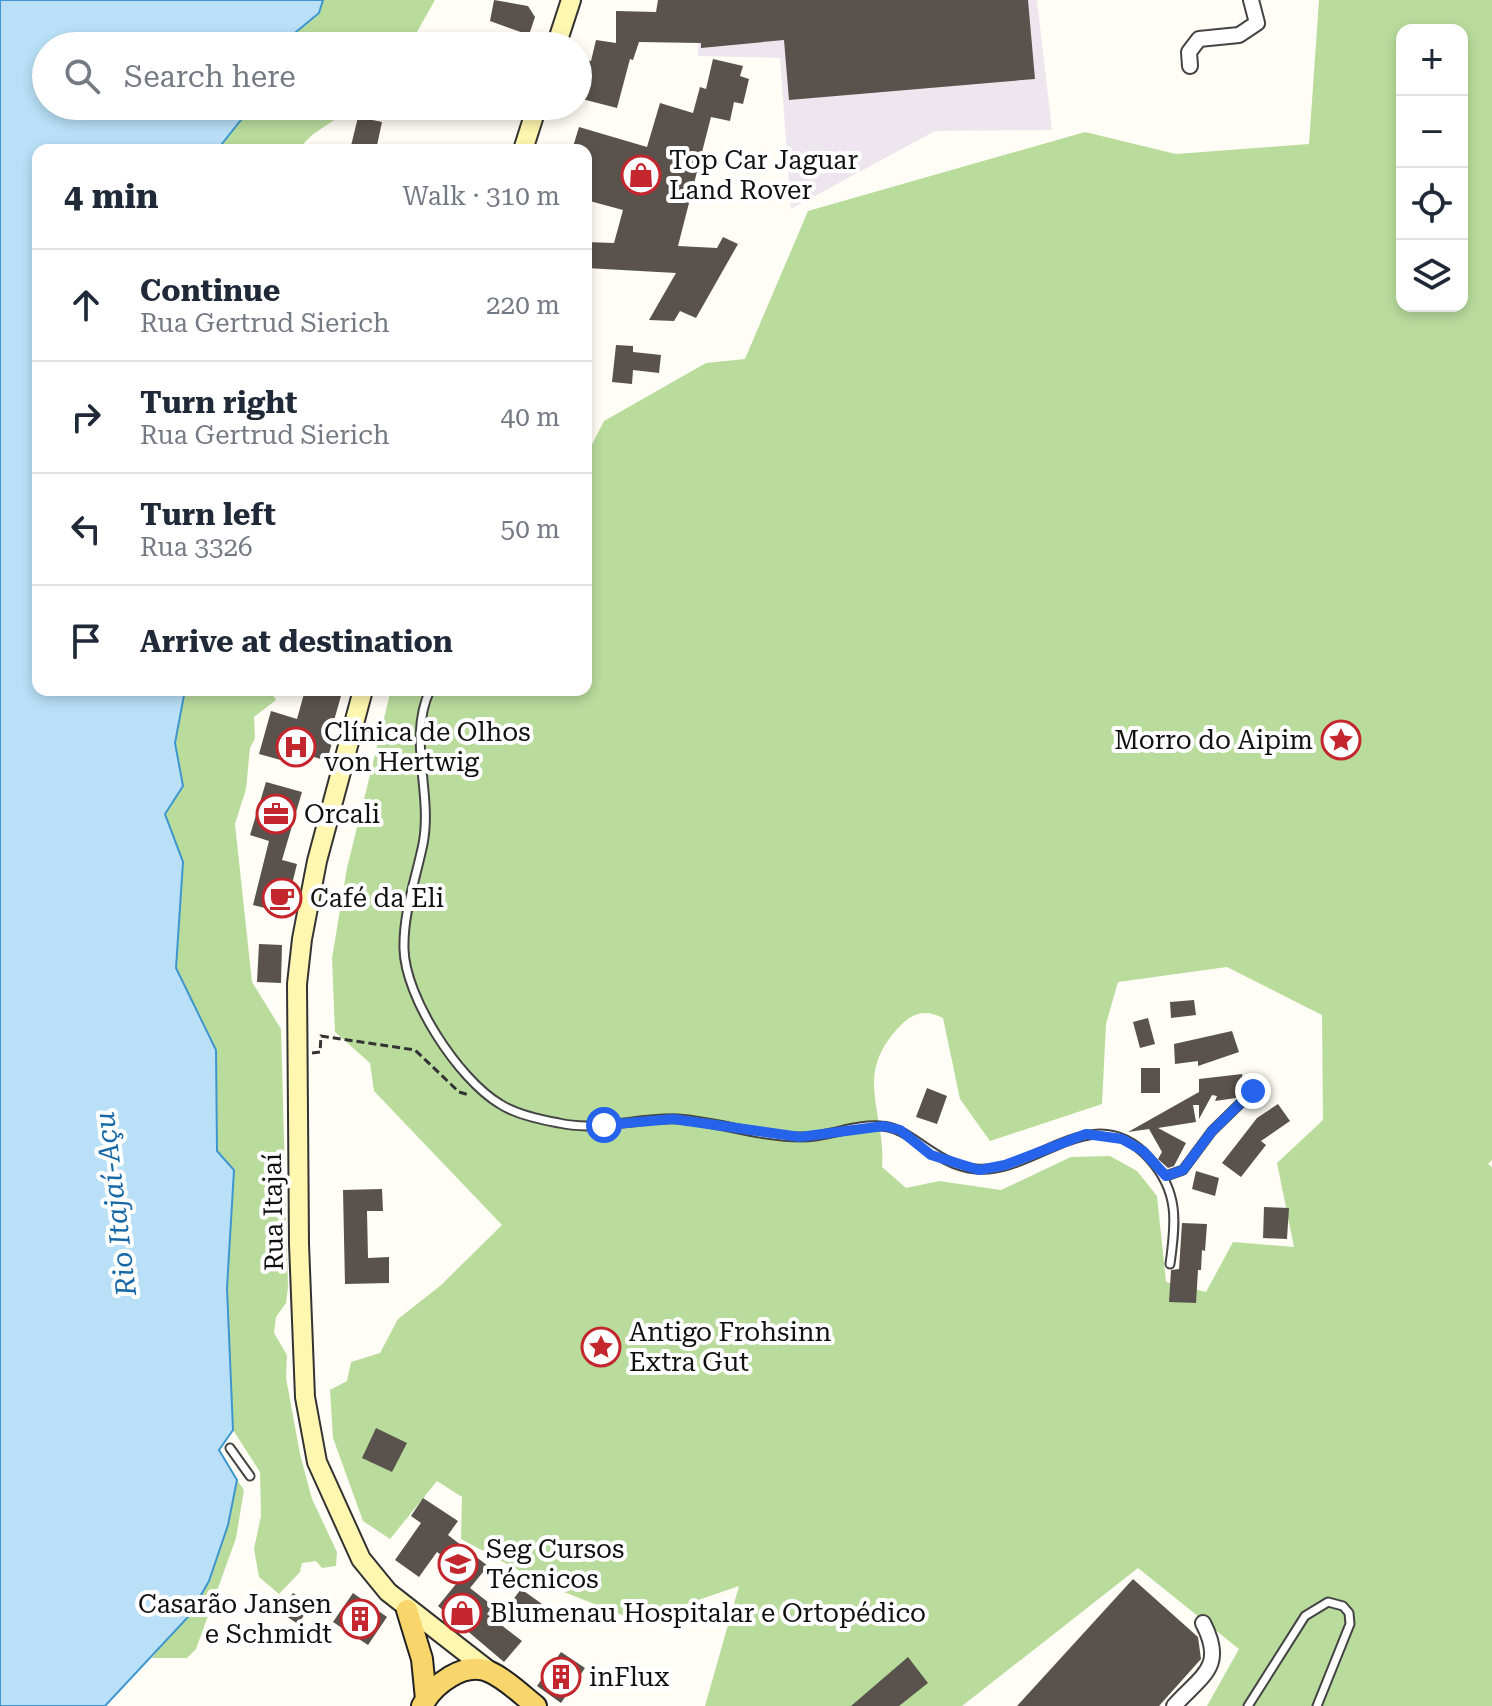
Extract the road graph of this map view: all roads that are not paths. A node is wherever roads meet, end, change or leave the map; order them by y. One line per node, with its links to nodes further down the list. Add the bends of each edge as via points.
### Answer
1 (571, 0): 3 (main road)
2 (1251, 0): 4 (street, via 1257,23 1239,35 1199,39 1189,52)
3 (561, 32)
4 (1190, 66)
5 (533, 120): 6 (main road)
6 (525, 144)
7 (361, 696): 14 (main road, Rua Itajaí, via 317,861 297,984 303,1361 310,1435 326,1488 361,1559)
8 (428, 696): 10 (lane, via 421,722 427,811 404,949 409,983 457,1062 500,1104 562,1124 673,1119 800,1137 884,1126 900,1130 931,1155 979,1170 1086,1134 1122,1139 1143,1151)
9 (1253, 1091): 10 (lane, via 1212,1131 1183,1170)
10 (1166, 1176): 11 (lane, via 1174,1213)
11 (1170, 1264)
12 (230, 1448): 13 (lane)
13 (250, 1476)
14 (407, 1610): 16 (main road, Rua Itajaí); 17 (main road, via 422,1659)
15 (1203, 1623): 19 (street, via 1214,1646 1211,1663)
16 (488, 1670): 17 (main road, via 449,1677); 18 (main road)
17 (424, 1703)
18 (536, 1706)
19 (1174, 1706)
20 (1248, 1706): 21 (lane, via 1305,1616 1328,1602 1343,1606 1350,1624)
21 (1317, 1706)

